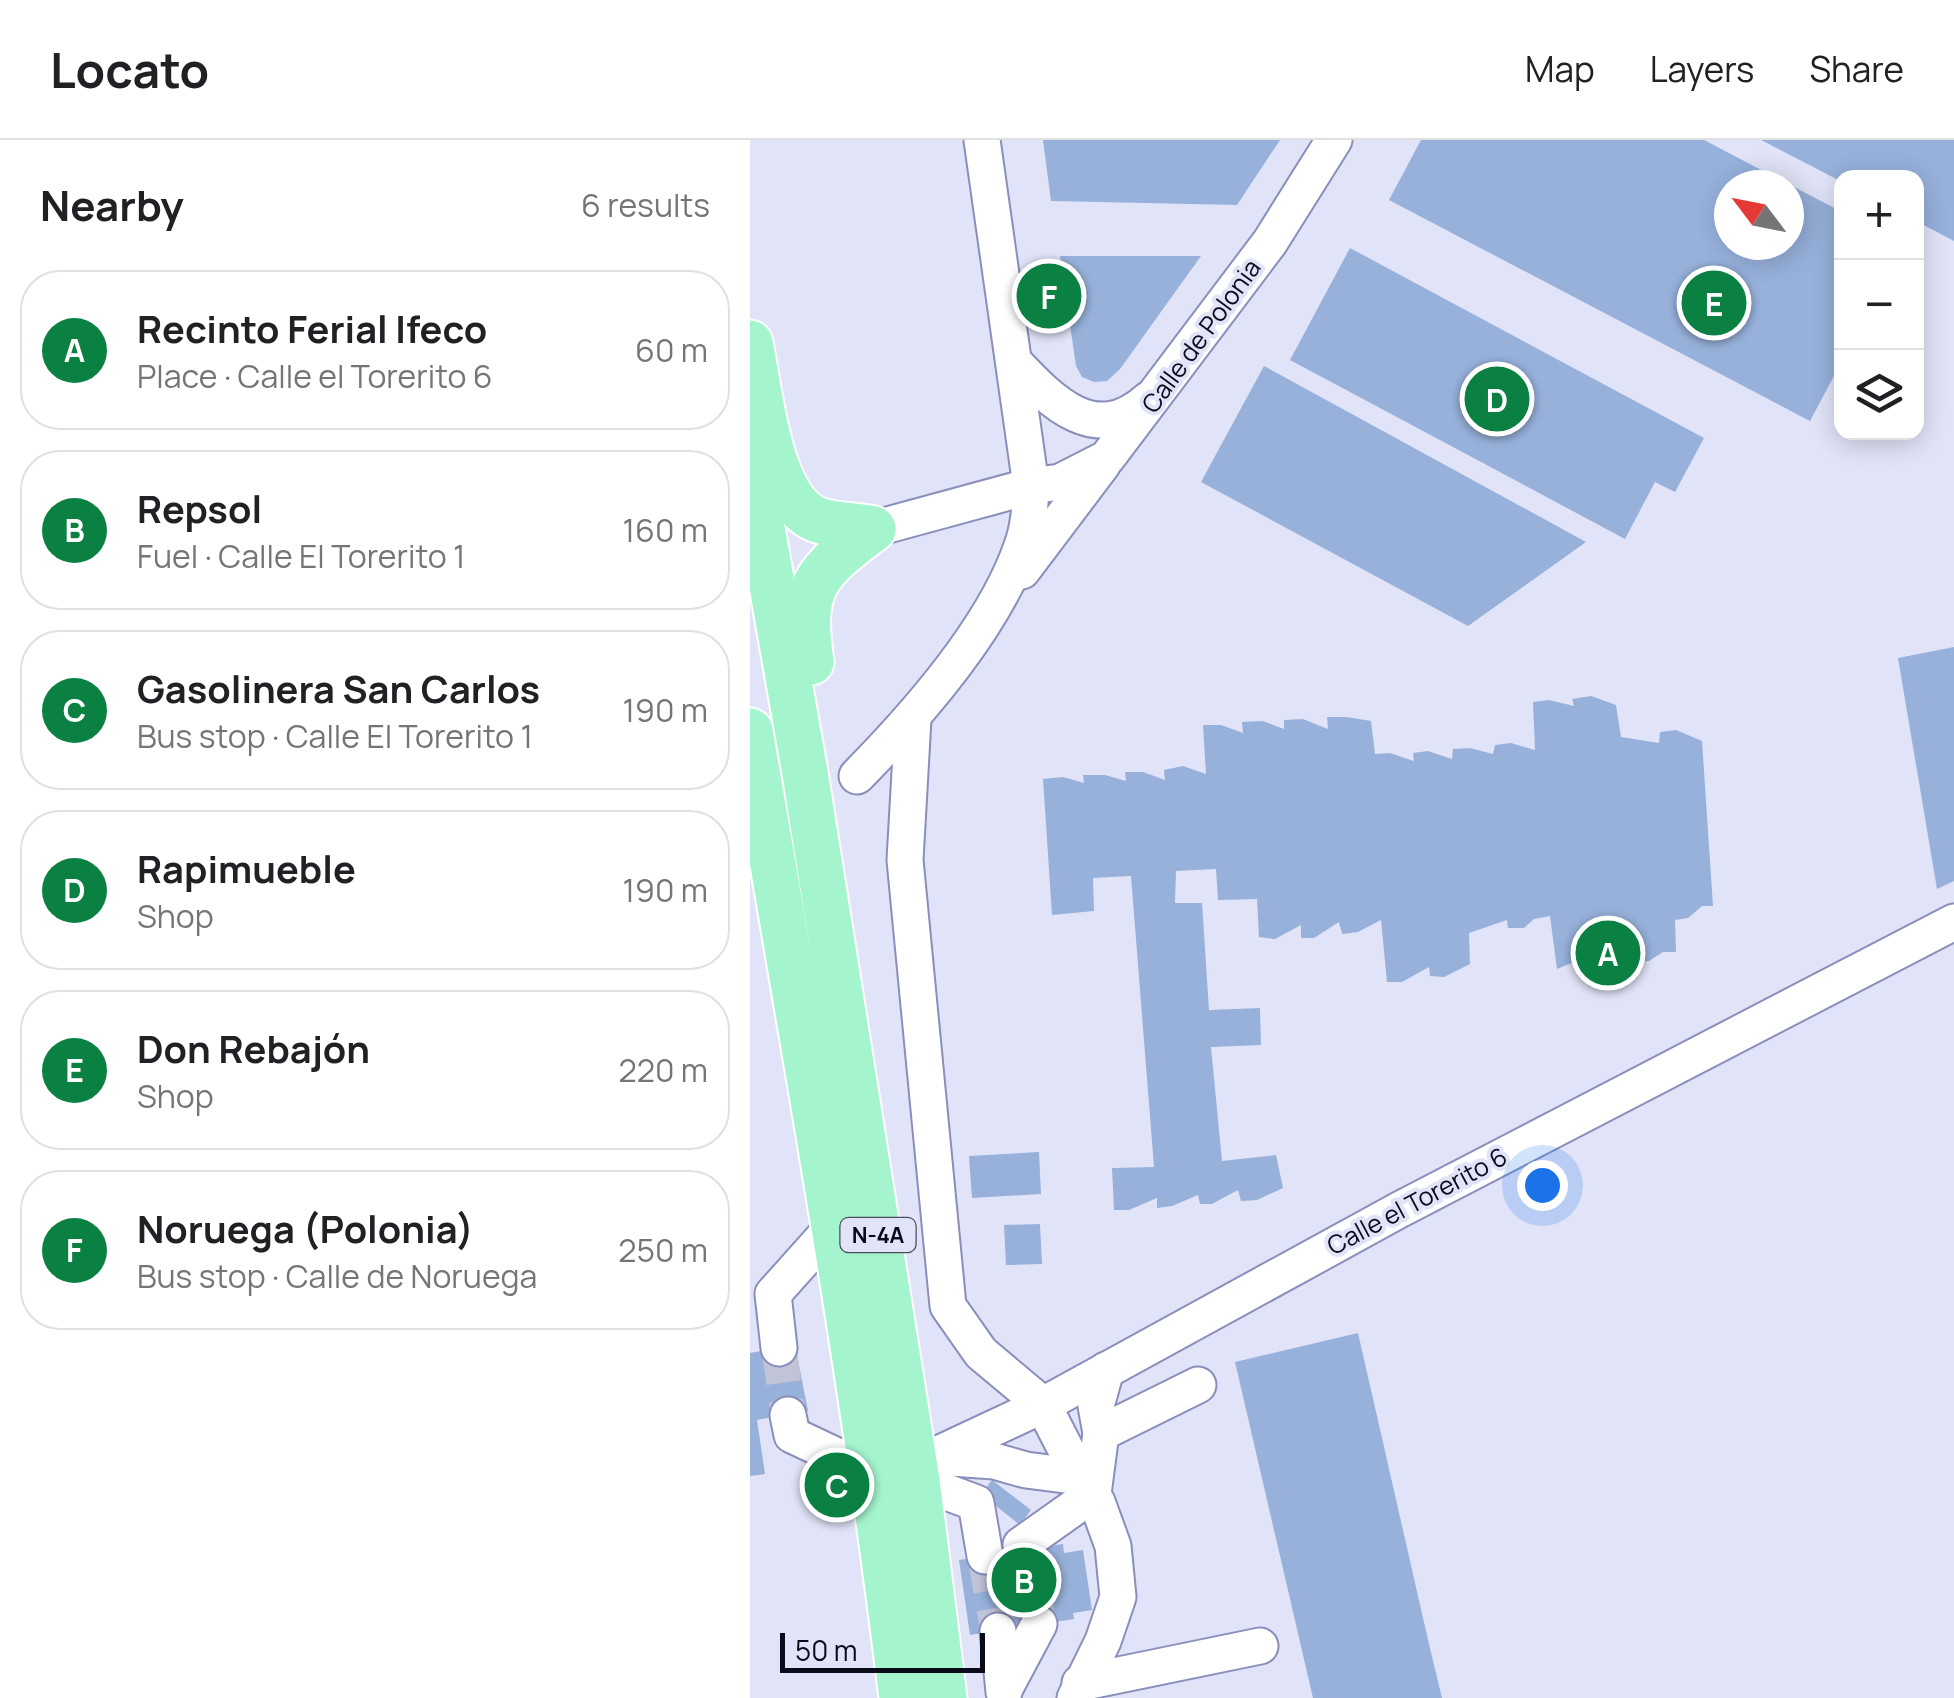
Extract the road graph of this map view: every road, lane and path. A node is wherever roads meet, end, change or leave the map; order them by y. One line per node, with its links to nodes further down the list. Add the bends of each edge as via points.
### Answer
1 (982, 140): 4 (street)
2 (1334, 140): 5 (street, Calle de Polonia, via 1270,242)
3 (750, 342): 9 (main road, via 784,488 816,520)
4 (1014, 363): 5 (street, via 1060,407 1082,418 1121,416); 8 (street)
5 (1163, 388): 6 (street, Calle de Polonia)
6 (1107, 458): 8 (street, Calle de Polonia, via 1060,482); 10 (street)
7 (750, 460): 13 (main road, N-4A)
8 (1031, 486): 9 (street, Calle de Polonia); 10 (street, via 1023,544)
9 (873, 529): 13 (main road, via 838,554 808,599 816,699)
10 (985, 620): 11 (street)
11 (914, 719): 14 (street); 20 (street, via 905,860 948,1306 982,1353)
12 (750, 732): 16 (main road, N-4A)
13 (805, 773): 23 (main road, N-4A)
14 (857, 776)
15 (1954, 922): 18 (street, Calle el Torerito 6)
16 (833, 1226): 17 (street, via 772,1294); 23 (main road, N-4A)
17 (778, 1348)
18 (1106, 1370): 20 (street, Calle el Torerito 6); 22 (street, via 1096,1406)
19 (1198, 1386): 22 (street)
20 (1043, 1404): 23 (street, Calle el Torerito 6); 24 (street)
21 (788, 1415): 23 (street, via 792,1435)
22 (1101, 1433): 24 (street)
23 (909, 1467): 24 (street, via 994,1461); 25 (street); 30 (main road, N-4A); 33 (main road, N-4A)
24 (1086, 1486): 25 (street, via 1023,1548); 31 (street, via 1113,1546 1118,1597)
25 (976, 1503): 26 (street)
26 (985, 1556)
27 (1039, 1624): 32 (street)
28 (998, 1631): 32 (street)
29 (1260, 1646): 31 (street)
30 (896, 1688)
31 (1078, 1691)
32 (1005, 1692)
33 (944, 1698)

